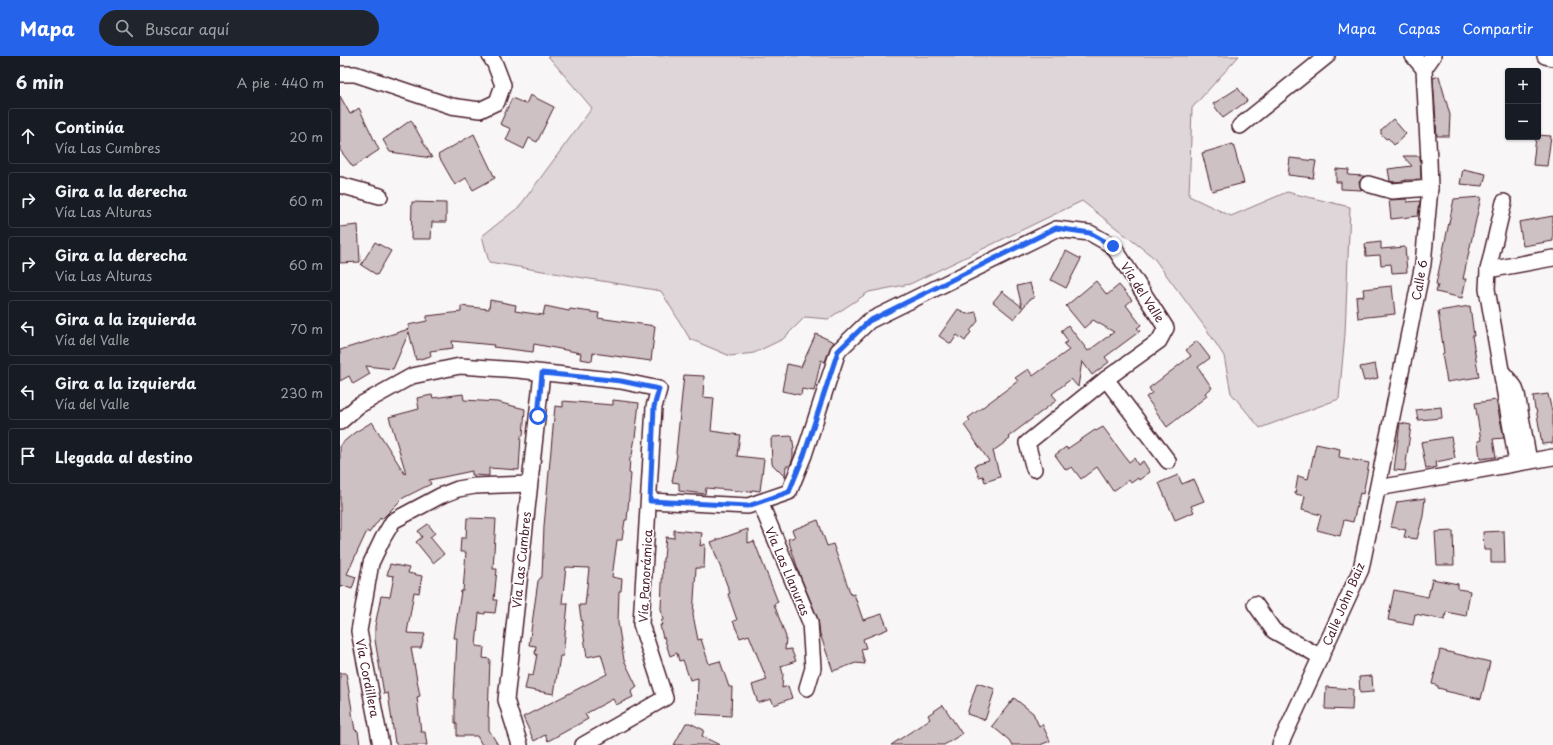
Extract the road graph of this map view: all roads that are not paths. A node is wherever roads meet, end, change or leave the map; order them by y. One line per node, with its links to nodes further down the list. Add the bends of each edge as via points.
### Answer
1 (490, 56): 8 (street, via 503,85 497,102 480,110 451,106 355,74)
2 (1327, 56): 9 (street)
3 (1413, 56): 7 (street)
4 (1433, 56): 7 (street)
5 (1545, 56): 6 (street)
6 (1553, 58)
7 (1424, 69): 12 (street, Calle 6)
8 (340, 74)
9 (1240, 126)
10 (1368, 184): 12 (street, via 1392,191)
11 (340, 185): 13 (street)
12 (1430, 188): 25 (street, Calle 6, via 1423,264)
13 (380, 196)
14 (1504, 202): 16 (street)
15 (1553, 258): 16 (street)
16 (1488, 270): 22 (street, via 1487,289 1503,372 1517,394)
17 (542, 373): 19 (street, via 460,366 412,376 358,406); 24 (street, Vía Las Cumbres); 26 (street, via 621,381 659,389 654,407)
18 (1106, 379): 21 (street); 23 (street, Vía del Valle, via 1027,443); 27 (street, Vía del Valle, via 1159,341 1166,328 1113,246 1090,233 1056,228 869,321 838,351 804,455 789,492)
19 (340, 422)
20 (1553, 457): 22 (street)
21 (1168, 461)
22 (1523, 462): 25 (street)
23 (1034, 469)
24 (529, 484): 31 (street, Vía Cordillera, via 458,489 393,521 383,538 371,563 359,631); 32 (street, Vía Las Cumbres, via 506,700)
25 (1378, 488): 29 (street, Calle John Baiz, via 1361,569)
26 (650, 501): 27 (street, Vía del Valle, via 748,506); 33 (street, Vía Panorámica, via 641,624 665,698)
27 (760, 502): 30 (street, Vía Las Llanuras, via 810,622 813,668)
28 (1255, 604): 29 (street, via 1274,631)
29 (1321, 656): 34 (street, Calle John Baiz)
30 (807, 688)
31 (381, 745)
32 (520, 745)
33 (583, 745)
34 (1280, 745)

